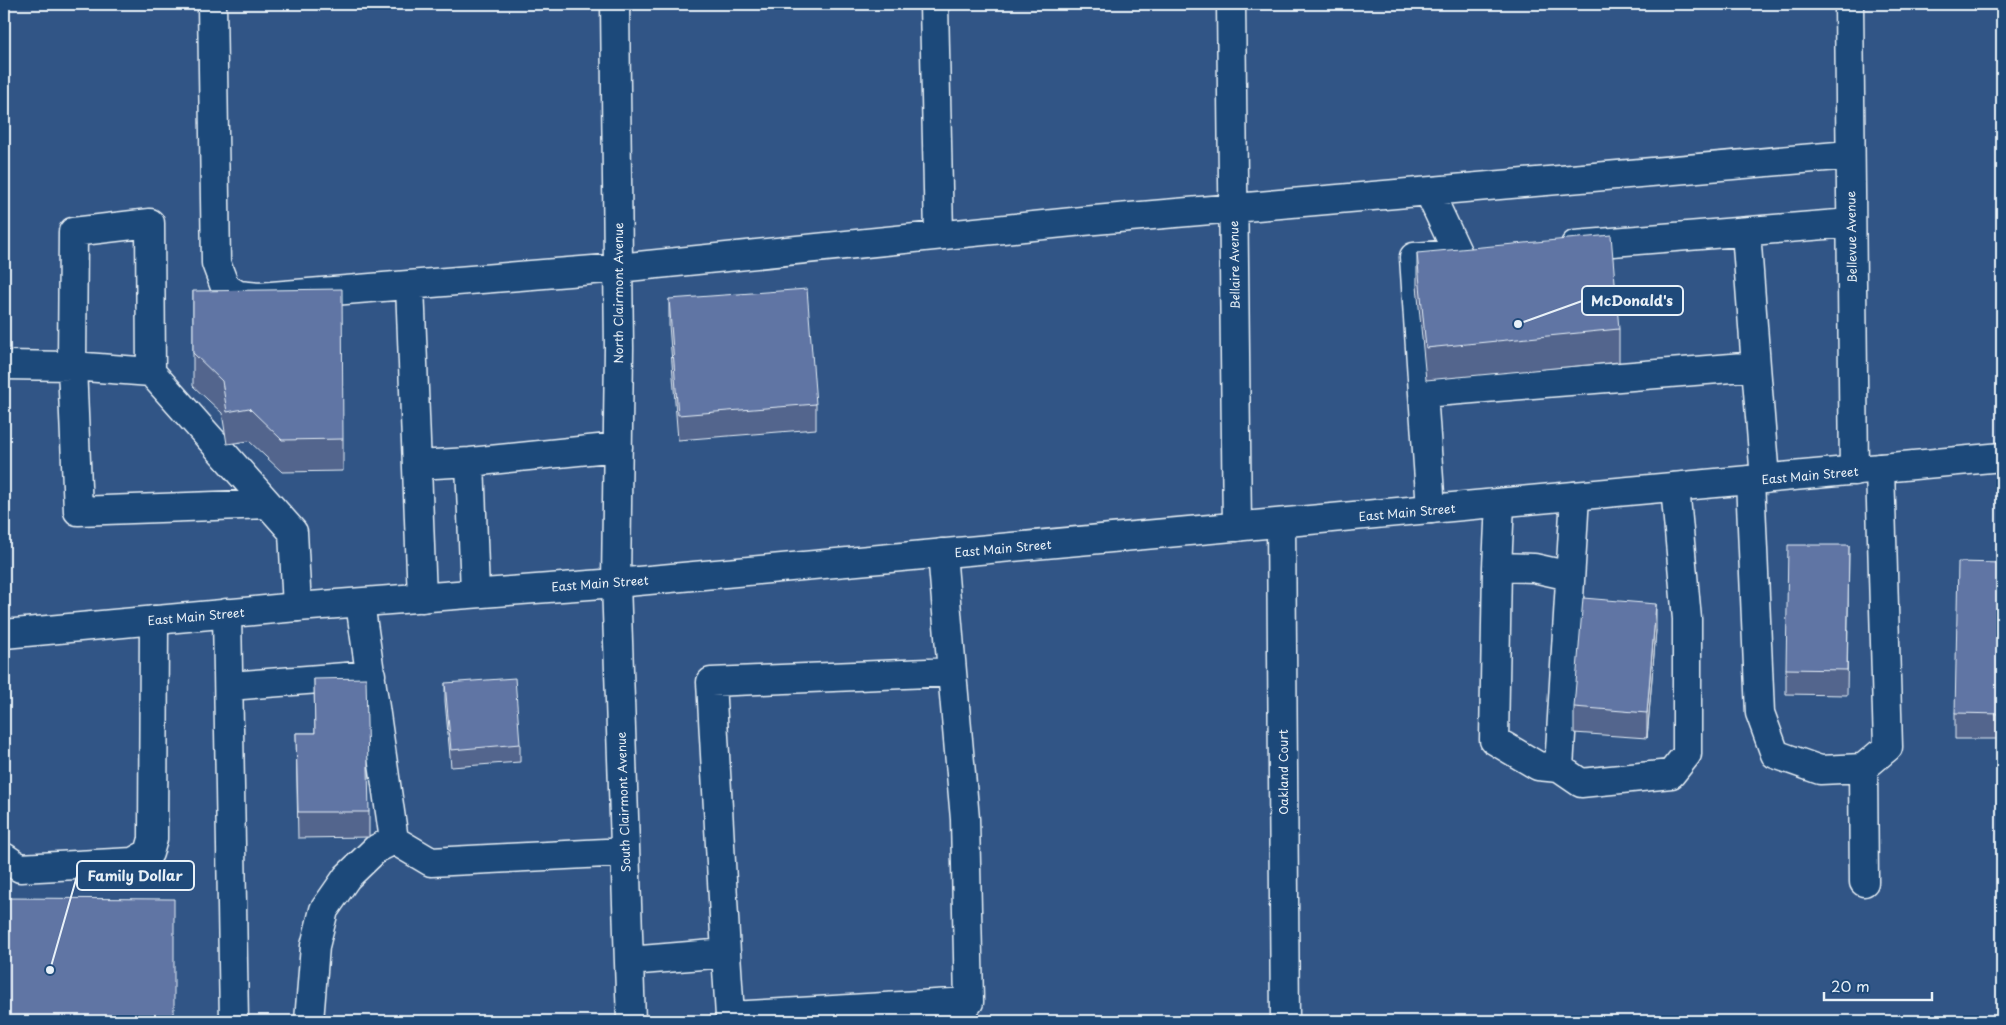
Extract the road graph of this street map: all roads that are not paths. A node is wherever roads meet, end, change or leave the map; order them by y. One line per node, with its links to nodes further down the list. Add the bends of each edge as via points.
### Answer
1 (212, 4): 14 (street, via 216,263 225,287 238,295 258,297)
2 (615, 4): 13 (street, North Clairmont Avenue)
3 (934, 4): 11 (street)
4 (1231, 4): 8 (street, Bellaire Avenue)
5 (1849, 4): 6 (street, Bellevue Avenue)
6 (1850, 155): 7 (street); 9 (street, Bellevue Avenue)
7 (1430, 192): 8 (street); 19 (street, via 1468,253 1414,257)
8 (1233, 209): 11 (street); 32 (street, Bellaire Avenue)
9 (1850, 223): 10 (street); 24 (street, Bellevue Avenue)
10 (1746, 232): 12 (street); 17 (street)
11 (939, 235): 13 (street)
12 (1548, 247)
13 (618, 268): 14 (street); 20 (street, North Clairmont Avenue)
14 (410, 285): 23 (street)
15 (4, 365): 16 (street)
16 (72, 366): 18 (street); 18 (street, via 74,232 150,223); 29 (street, via 78,511)
17 (1756, 366): 19 (street); 25 (street)
18 (151, 372): 29 (street)
19 (1423, 393): 30 (street)
20 (618, 447): 22 (street); 36 (street, North Clairmont Avenue)
21 (2002, 457): 24 (street, East Main Street)
22 (470, 462): 23 (street); 37 (street)
23 (417, 465): 38 (street)
24 (1867, 470): 25 (street, East Main Street); 48 (street, Bellevue Avenue, via 1888,747)
25 (1757, 480): 26 (street, East Main Street); 48 (street, via 1760,713 1775,754 1820,770)
26 (1675, 487): 27 (street, East Main Street); 47 (street, via 1687,619 1687,754 1671,774 1581,783)
27 (1575, 496): 28 (street, East Main Street); 35 (street)
28 (1500, 503): 30 (street, East Main Street); 34 (street)
29 (268, 504): 40 (street, via 293,532)
30 (1431, 510): 31 (street, East Main Street)
31 (1281, 523): 32 (street, East Main Street); 58 (street, Oakland Court)
32 (1238, 527): 33 (street, East Main Street)
33 (942, 554): 36 (street, East Main Street); 44 (street)
34 (1497, 567): 35 (street, via 1534,568); 47 (street, via 1494,740 1538,766)
35 (1570, 576): 47 (street)
36 (616, 583): 37 (street, East Main Street); 50 (street, South Clairmont Avenue)
37 (475, 592): 38 (street, East Main Street)
38 (422, 598): 39 (street, East Main Street)
39 (360, 603): 40 (street, East Main Street); 45 (street)
40 (297, 607): 41 (street, East Main Street)
41 (228, 613): 42 (street, East Main Street); 46 (street)
42 (154, 620): 43 (street, East Main Street); 51 (street, via 153,838 149,853 133,862 20,868)
43 (4, 634)
44 (952, 672): 53 (street, via 711,682); 53 (street, via 965,819 968,1002 730,1016)
45 (371, 676): 46 (street); 49 (street)
46 (229, 686): 55 (street)
47 (1559, 768)
48 (1863, 768): 52 (street)
49 (394, 840): 50 (street, via 431,862); 56 (street, via 376,849 347,877 324,910 315,946)
50 (625, 852): 54 (street, South Clairmont Avenue)
51 (4, 857)
52 (1864, 882)
53 (726, 954): 54 (street)
54 (629, 961): 57 (street, South Clairmont Avenue)
55 (234, 1021)
56 (309, 1021)
57 (631, 1021)
58 (1285, 1021)

